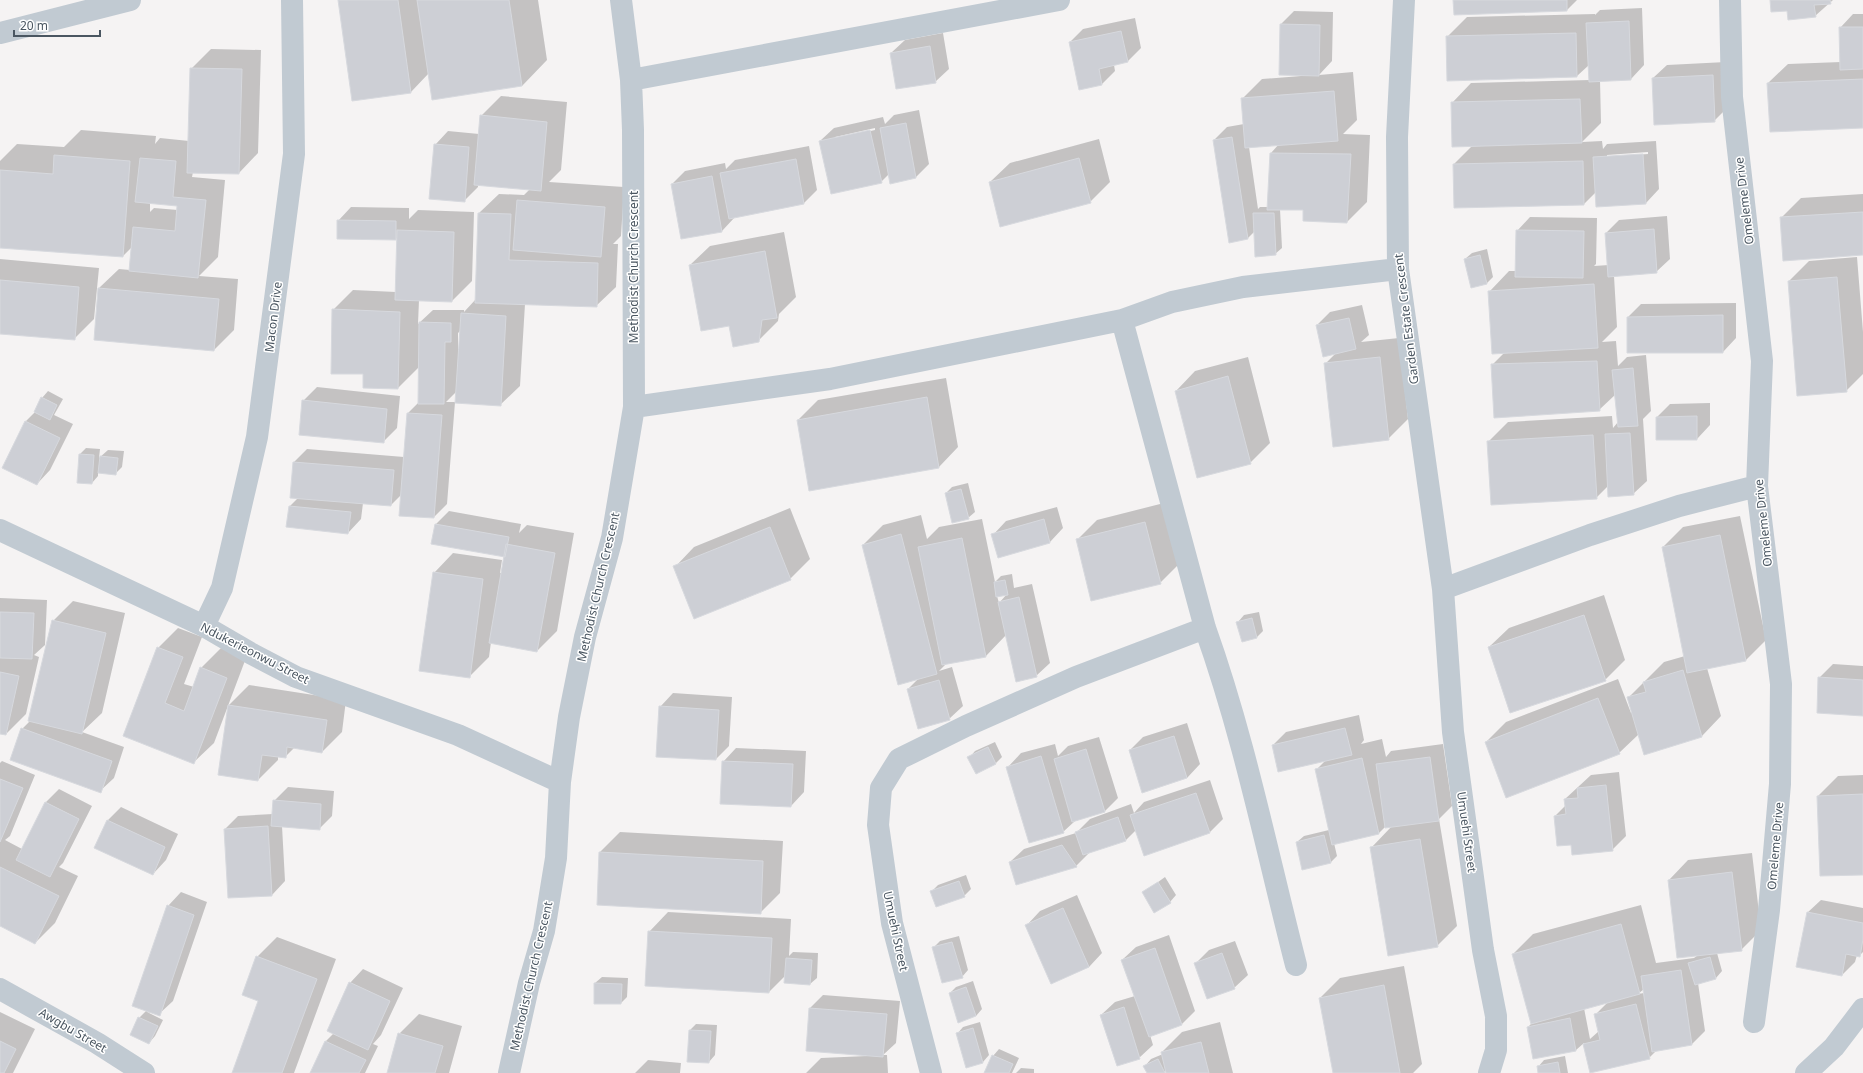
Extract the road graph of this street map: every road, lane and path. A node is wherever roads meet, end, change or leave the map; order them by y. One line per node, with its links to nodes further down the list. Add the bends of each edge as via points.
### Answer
1 (130, 0): 7 (street)
2 (292, 0): 15 (street, Macon Drive, via 294,154 257,437 222,588)
3 (620, 0): 8 (street, Methodist Church Crescent)
4 (1059, 0): 8 (street)
5 (1404, 0): 9 (street, Garden Estate Crescent, via 1397,137)
6 (1730, 0): 12 (street, Omeleme Drive, via 1732,97 1762,361)
7 (0, 33)
8 (631, 80): 11 (street, Methodist Church Crescent)
9 (1398, 269): 10 (street, via 1243,287 1172,302); 14 (street, Garden Estate Crescent)
10 (1122, 320): 11 (street, via 830,379); 16 (street)
11 (634, 407): 17 (street, Methodist Church Crescent, via 612,538 585,637 569,717)
12 (1757, 486): 14 (street, via 1680,506 1590,535); 21 (street, Omeleme Drive, via 1781,684 1780,784 1770,910)
13 (0, 530): 15 (street, Ndukerieonwu Street)
14 (1443, 589): 25 (street, Umuehi Street, via 1453,732 1483,950 1496,1016 1496,1050)
15 (204, 626): 17 (street, Ndukerieonwu Street, via 296,677 458,735)
16 (1205, 628): 18 (street, via 1222,677 1251,781); 24 (street, Umuehi Street, via 1076,677 899,758 881,788 878,825 892,923)
17 (560, 782): 23 (street, Methodist Church Crescent, via 556,858 544,931)
18 (1296, 965)
19 (0, 989): 22 (street, Awgbu Street, via 97,1043)
20 (1863, 1009): 26 (street, via 1834,1047)
21 (1754, 1022)
22 (144, 1073)
23 (509, 1073)
24 (931, 1073)
25 (1489, 1073)
26 (1806, 1073)

